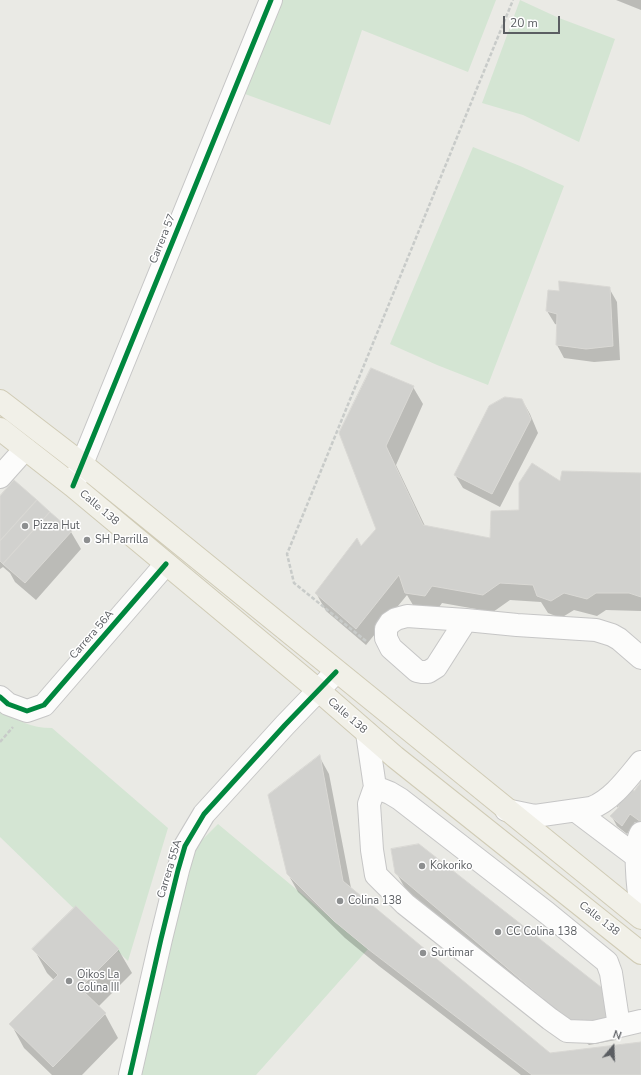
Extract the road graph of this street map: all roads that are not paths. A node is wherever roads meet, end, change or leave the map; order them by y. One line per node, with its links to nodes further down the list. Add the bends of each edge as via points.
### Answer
1 (271, 0): 5 (street, Carrera 57)
2 (0, 401): 5 (main road, Calle 138)
3 (0, 429): 4 (main road, Calle 138)
4 (25, 449): 6 (street); 7 (main road, Calle 138)
5 (82, 464): 7 (street, Carrera 57); 11 (main road, Calle 138)
6 (0, 477)
7 (73, 486): 8 (main road, Calle 138)
8 (166, 564): 12 (main road, Calle 138); 13 (street, Carrera 56A, via 44,705 27,711 8,704)
9 (466, 620): 9 (street, via 401,616 390,623 386,630 386,638 391,648 417,670 432,670); 10 (street, via 604,632 619,640)
10 (641, 658)
11 (336, 672): 12 (street, Carrera 55A); 17 (main road, Calle 138)
12 (318, 690): 14 (main road, Calle 138); 26 (street, Carrera 55A, via 204,814 185,846)
13 (0, 697)
14 (367, 733): 16 (street); 23 (main road, Calle 138)
15 (641, 762): 18 (street, via 608,799 598,806)
16 (375, 787): 25 (street, via 400,799 607,962); 25 (street, via 369,804 376,874 405,904 567,1030 594,1032)
17 (506, 810): 18 (street, via 535,816); 22 (main road, Calle 138)
18 (576, 811): 20 (street)
19 (641, 832): 20 (street)
20 (637, 858): 21 (street)
21 (641, 905)
22 (641, 918)
23 (641, 953)
24 (641, 1021): 25 (street)
25 (619, 1026)
26 (130, 1075)

